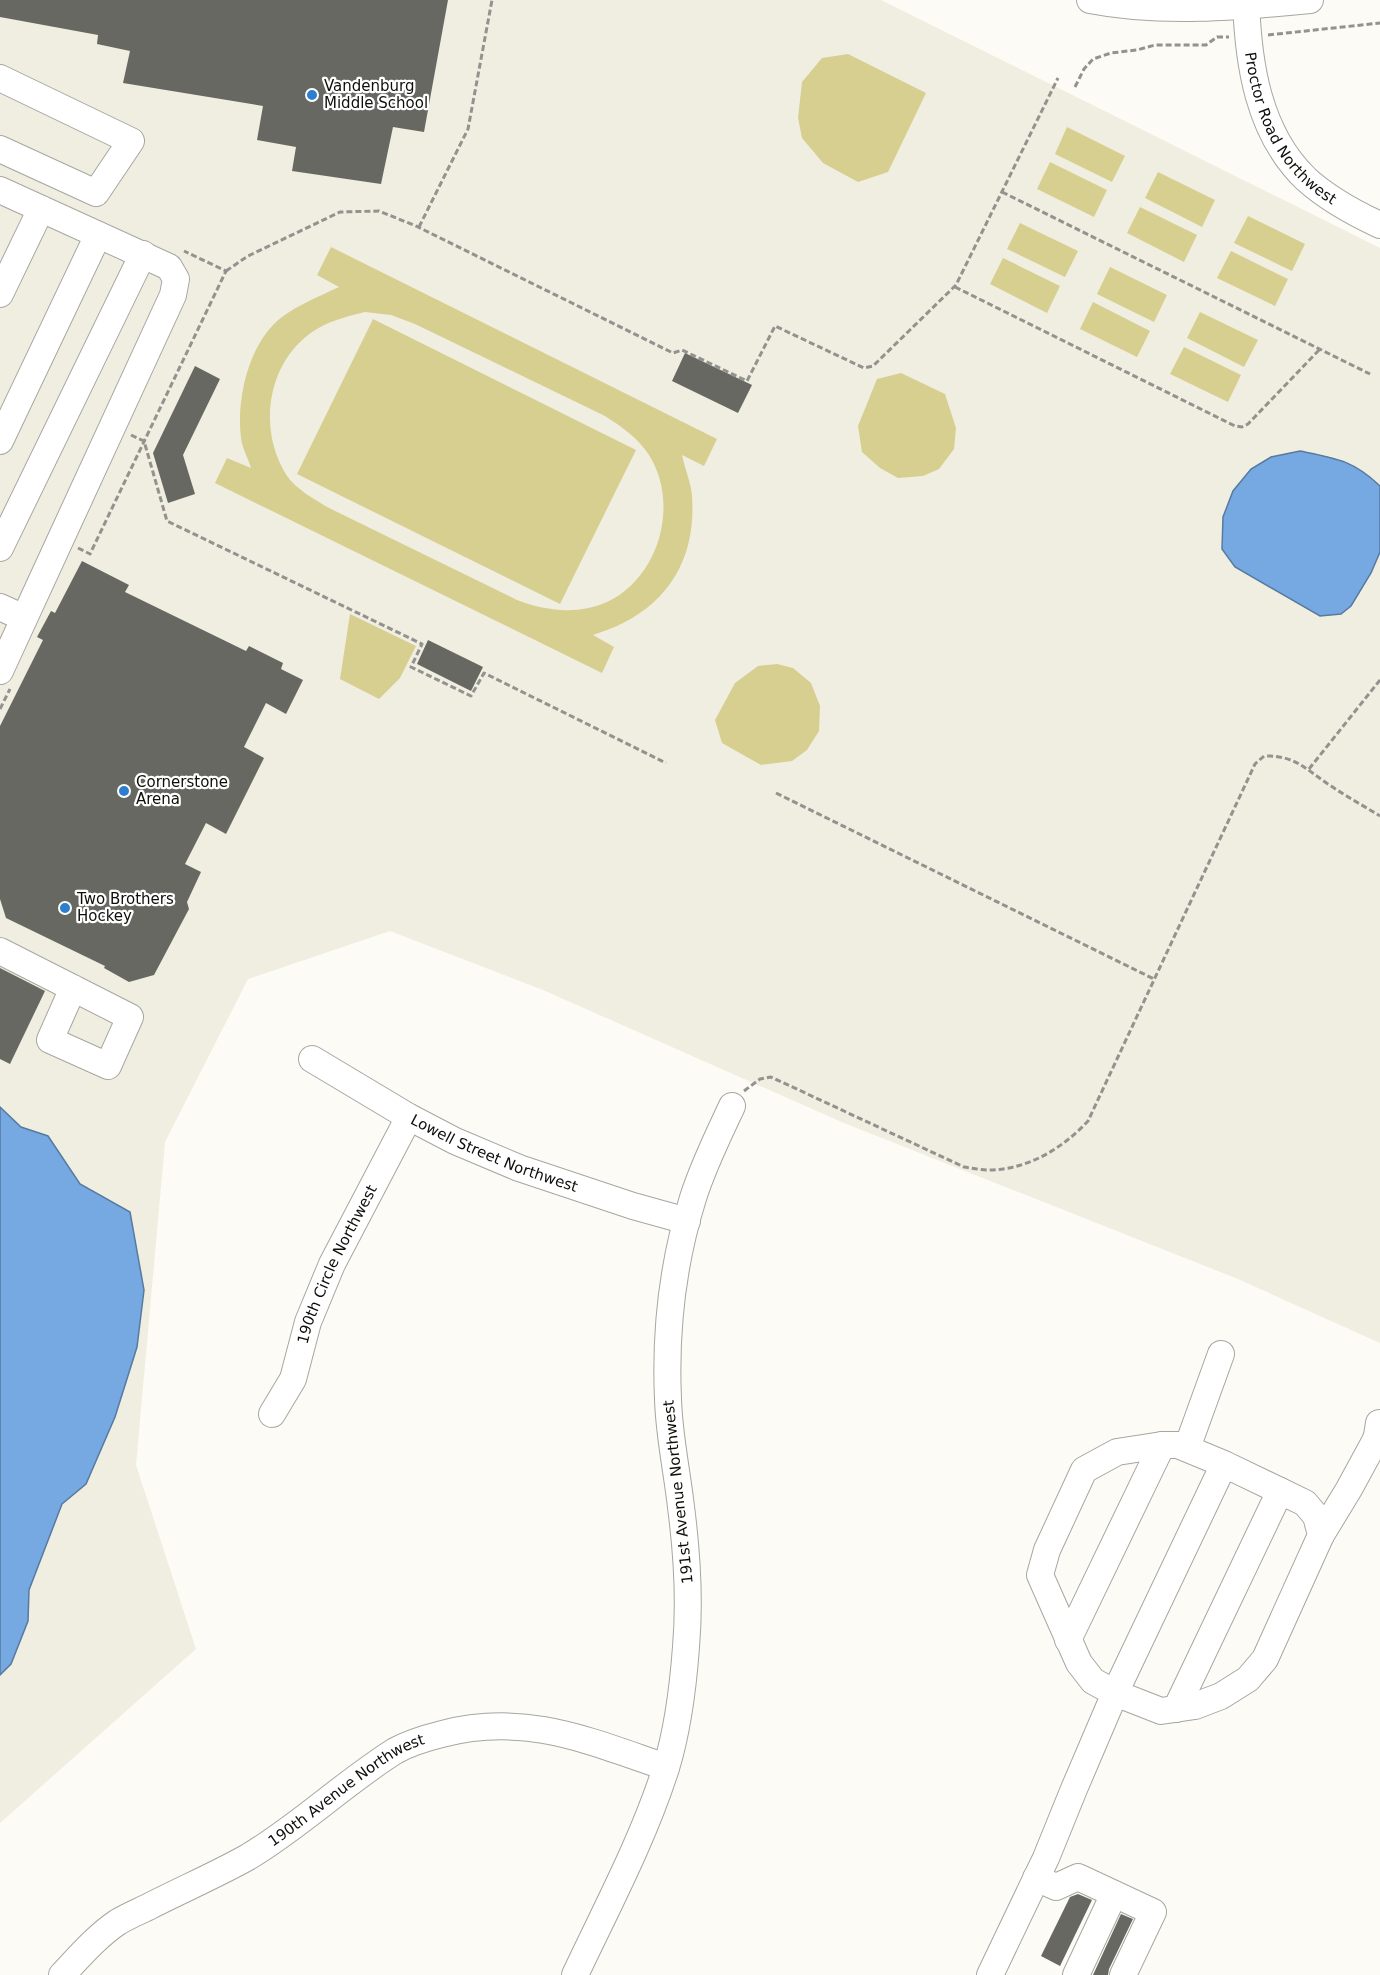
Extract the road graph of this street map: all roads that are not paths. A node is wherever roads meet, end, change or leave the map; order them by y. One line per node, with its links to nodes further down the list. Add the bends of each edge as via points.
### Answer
1 (1090, 0): 3 (street, via 1117,5 1218,8)
2 (1310, 0): 3 (street)
3 (1246, 3): 9 (street, Proctor Road Northwest, via 1260,98 1265,117 1282,148 1320,190)
4 (0, 78): 7 (street, via 131,141)
5 (0, 149): 7 (street)
6 (0, 190): 8 (street)
7 (96, 193): 10 (street)
8 (41, 208): 10 (street); 12 (street)
9 (1380, 225)
10 (88, 230): 11 (street); 13 (street)
11 (142, 254): 14 (street); 16 (street, via 169,267 176,279 173,295)
12 (0, 294)
13 (0, 441)
14 (0, 548)
15 (0, 607): 16 (street)
16 (24, 618): 17 (street)
17 (0, 671)
18 (0, 951): 19 (street)
19 (73, 988)
20 (312, 1059): 22 (street, Lowell Street Northwest)
21 (732, 1106): 23 (street, 191st Avenue Northwest, via 703,1170)
22 (409, 1117): 23 (street, Lowell Street Northwest, via 455,1142 519,1167); 25 (street, 190th Circle Northwest, via 332,1264 308,1322 293,1379)
23 (687, 1221): 34 (street, 191st Avenue Northwest, via 673,1288 667,1363 671,1437 687,1566 687,1646 680,1709)
24 (1221, 1354): 27 (street)
25 (272, 1414)
26 (1379, 1423): 30 (street, via 1374,1443)
27 (1174, 1446): 28 (street); 31 (street); 31 (street, via 1117,1452 1084,1470 1047,1550 1040,1575)
28 (1224, 1464): 29 (street); 32 (street)
29 (1280, 1491): 30 (street, via 1305,1503 1316,1516); 33 (street)
30 (1321, 1535): 33 (street, via 1265,1659 1248,1679 1221,1696)
31 (1068, 1640): 32 (street, via 1093,1681)
32 (1115, 1693): 33 (street, via 1161,1711); 35 (street)
33 (1176, 1709)
34 (666, 1767): 38 (street, 190th Avenue Northwest, via 531,1727 477,1728 422,1740 397,1750 354,1779 260,1850 118,1922); 39 (street, 191st Avenue Northwest, via 632,1854)
35 (1036, 1878): 36 (street, via 1056,1887 1078,1877); 37 (street)
36 (1114, 1894): 40 (street); 41 (street, via 1153,1912)
37 (996, 1973)
38 (62, 1975)
39 (575, 1975)
40 (1076, 1975)
41 (1123, 1975)

